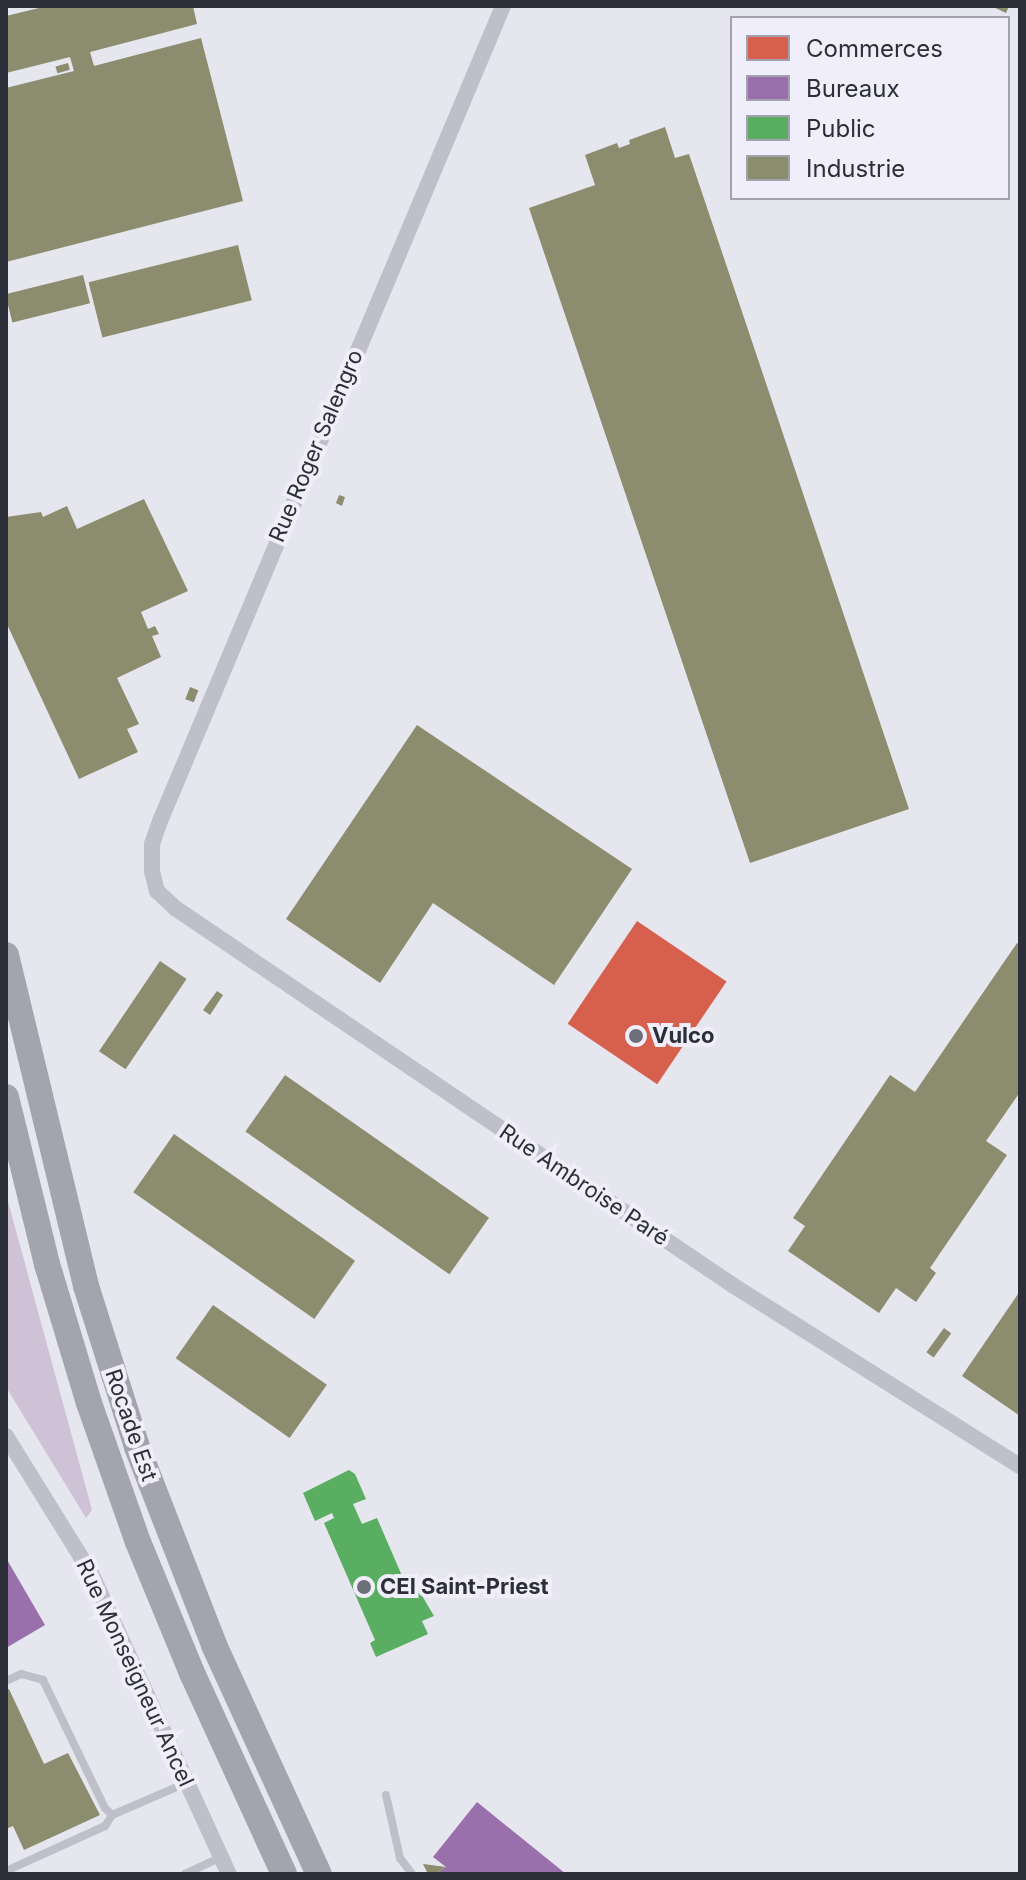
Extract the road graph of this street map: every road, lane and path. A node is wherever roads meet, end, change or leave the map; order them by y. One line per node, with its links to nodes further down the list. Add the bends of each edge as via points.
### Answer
1 (503, 6): 2 (street, Rue Roger Salengro, via 160,821 152,844)
2 (157, 891): 6 (street, Rue Ambroise Paré, via 734,1286)
3 (6, 955): 16 (highway, Rocade Est, via 86,1286 137,1447 214,1645)
4 (6, 1097): 15 (highway, Rocade Est, via 47,1264 123,1500 192,1673)
5 (6, 1436): 8 (street, Rue Monseigneur Ancel, via 91,1573)
6 (1020, 1466)
7 (6, 1681): 10 (lane, via 21,1674 43,1680)
8 (186, 1783): 10 (lane); 11 (street, Rue Monseigneur Ancel)
9 (386, 1795): 17 (lane, via 400,1858)
10 (112, 1815): 12 (lane, via 105,1826)
11 (221, 1857): 13 (lane); 14 (street, Rue Monseigneur Ancel)
12 (6, 1871)
13 (185, 1874)
14 (229, 1874)
15 (284, 1874)
16 (319, 1874)
17 (412, 1874)

